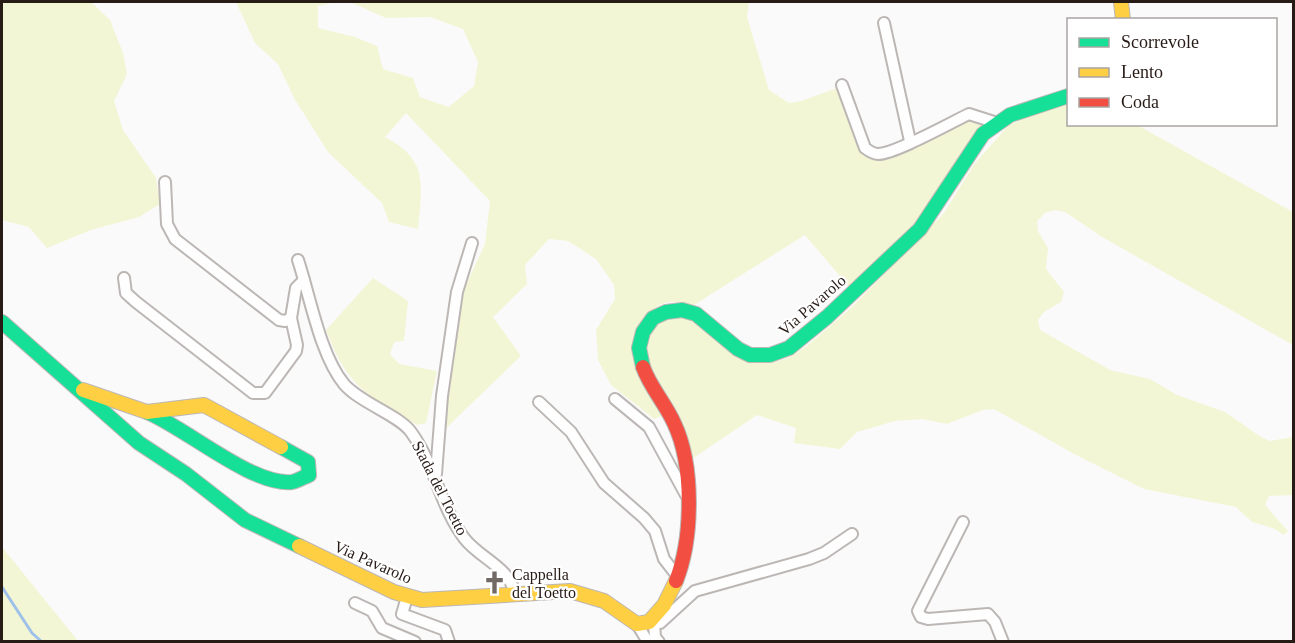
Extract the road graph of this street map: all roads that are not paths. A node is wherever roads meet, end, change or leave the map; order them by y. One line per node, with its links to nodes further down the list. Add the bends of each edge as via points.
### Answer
1 (1121, 2): 2 (street)
2 (1123, 18)
3 (884, 23): 7 (street)
4 (842, 86): 7 (street, via 865,148 879,154)
5 (1067, 96): 6 (street, Via Pavarolo)
6 (997, 123): 7 (street, via 969,114); 20 (street, Via Pavarolo, via 978,143 920,228 819,325 786,350 762,357 749,354 691,311 674,310 648,322 638,349 641,367 676,427)
7 (910, 141)
8 (165, 182): 13 (street, via 167,224 175,239 279,320)
9 (472, 243): 19 (street, via 457,292)
10 (298, 260): 12 (street, Stada del Toetto)
11 (124, 278): 13 (street, via 126,293 136,302 253,393 265,393 296,351)
12 (304, 280): 13 (street, via 296,288); 19 (street, Stada del Toetto, via 327,353 345,384 410,429)
13 (291, 318)
14 (2, 322): 15 (street, Via Pavarolo)
15 (77, 389): 18 (street); 25 (street, Via Pavarolo, via 139,443 245,520)
16 (615, 399): 20 (street, via 649,427)
17 (539, 402): 23 (street, via 571,432 604,483 655,531 664,559)
18 (147, 412): 18 (street, via 204,405 301,457 308,462 309,476 283,481 258,475 157,414)
19 (435, 477): 24 (street, Stada del Toetto, via 465,539 505,572)
20 (689, 501): 23 (street, Via Pavarolo, via 690,527)
21 (963, 522): 32 (street, via 918,611 928,619 988,614)
22 (852, 534): 27 (street, via 809,559 695,591 660,623)
23 (678, 577): 27 (street, Via Pavarolo, via 675,588)
24 (515, 594): 25 (street, Via Pavarolo, via 422,600); 27 (street, Via Pavarolo, via 554,590 589,594)
25 (407, 597): 29 (street, via 402,614 445,630)
26 (355, 603): 28 (street, via 372,611 382,628)
27 (646, 623): 30 (street); 31 (street)
28 (416, 642)
29 (449, 642)
30 (648, 642)
31 (659, 642)
32 (1003, 642)

